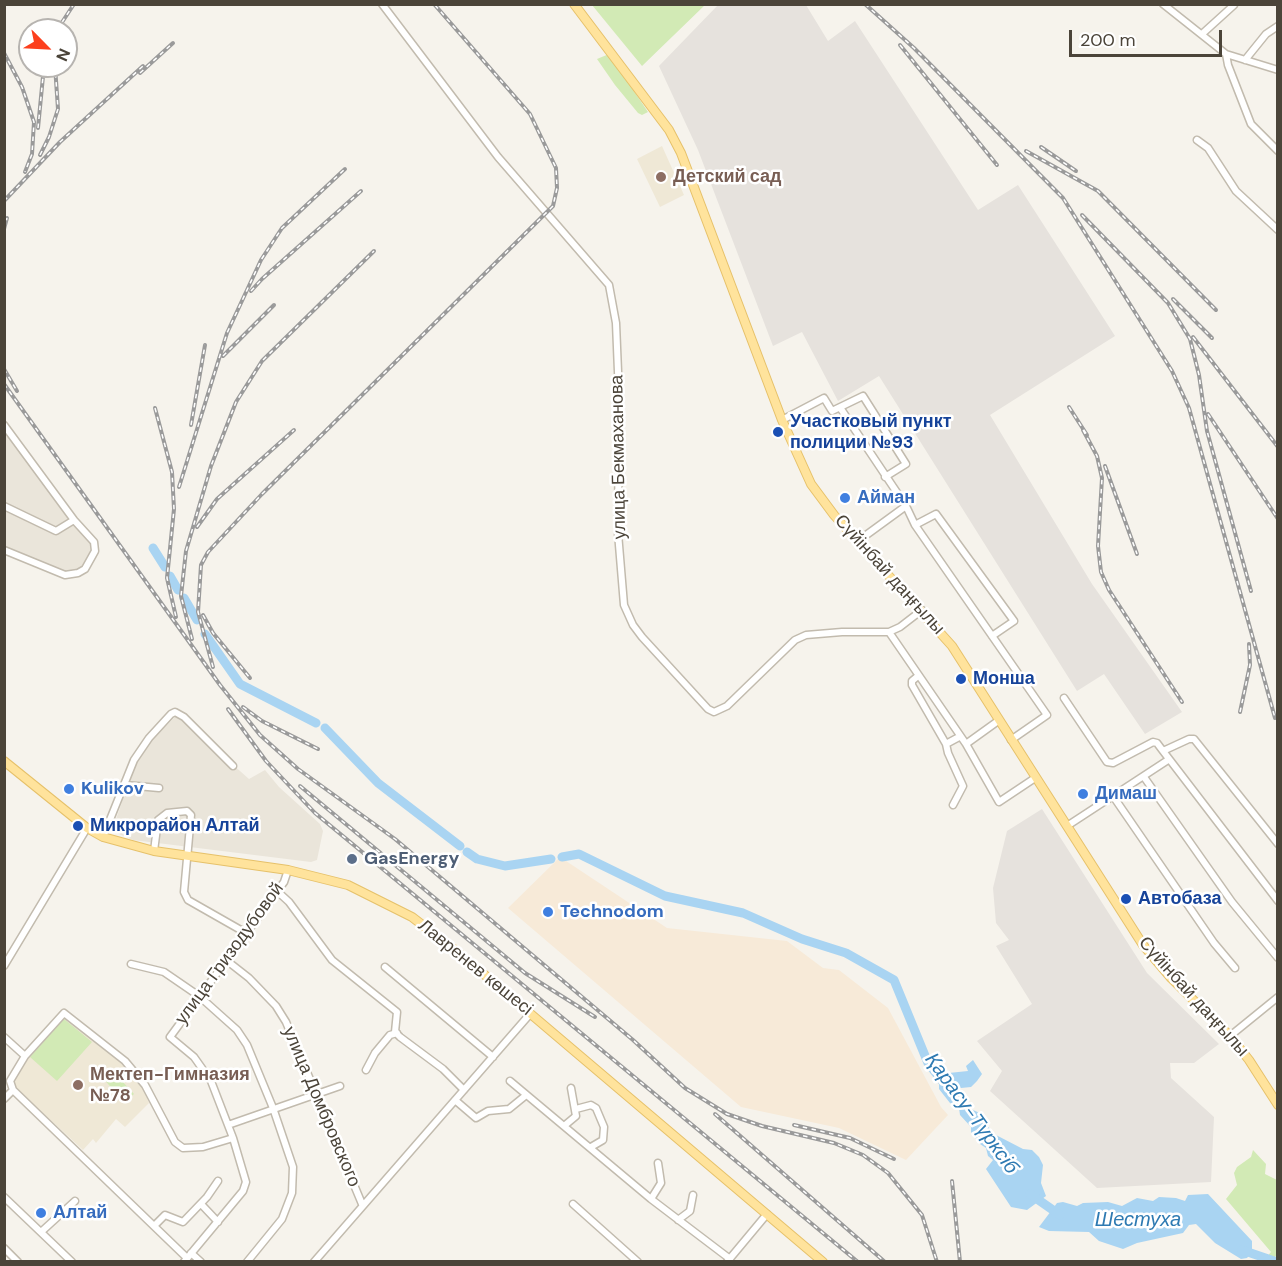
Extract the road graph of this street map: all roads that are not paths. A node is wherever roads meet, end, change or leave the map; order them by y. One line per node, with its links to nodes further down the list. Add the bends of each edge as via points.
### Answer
1 (382, 4): 24 (street, улица Бекмаханова, via 498,157 609,285 616,323 618,533 624,605 642,637 714,712 727,706 795,640 806,635)
2 (574, 4): 14 (main road, Сүйінбай даңғылы, via 677,145)
3 (1163, 4): 6 (street)
4 (1234, 5): 6 (street)
5 (1278, 26): 8 (street, via 1266,34)
6 (1202, 34): 7 (street)
7 (1226, 54): 8 (street); 11 (street, via 1251,124)
8 (1245, 60): 9 (street)
9 (1278, 70)
10 (1197, 140): 12 (street, via 1208,148 1236,191)
11 (1278, 152)
12 (1278, 230)
13 (841, 409): 14 (street, via 832,411 824,398); 16 (street); 16 (street, via 863,396 869,404 906,464)
14 (782, 420): 21 (main road, Сүйінбай даңғылы, via 811,484)
15 (4, 425): 19 (street)
16 (885, 477): 18 (street)
17 (4, 506): 19 (street, via 56,531)
18 (906, 506): 20 (street); 21 (street)
19 (74, 520): 22 (street, via 94,542 93,559 78,573 65,575)
20 (915, 525): 25 (street); 25 (street, via 936,514 1014,621)
21 (858, 541): 23 (main road, Сүйінбай даңғылы)
22 (4, 550)
23 (921, 610): 24 (street); 28 (main road, Сүйінбай даңғылы, via 952,646)
24 (889, 632): 26 (street)
25 (992, 636): 30 (street, via 1047,715)
26 (918, 676): 29 (street); 31 (street, via 911,683)
27 (1064, 698): 33 (street, via 1107,762 1113,763 1153,742)
28 (998, 721): 30 (main road, Сүйінбай даңғылы); 32 (street)
29 (959, 737): 31 (street); 32 (street)
30 (1011, 740): 38 (main road, Сүйінбай даңғылы)
31 (946, 744): 42 (street, via 963,786)
32 (966, 744): 38 (street, via 999,802)
33 (1163, 751): 35 (street); 46 (street, via 1194,739)
34 (4, 760): 44 (main road, Лавренев көшесі)
35 (1168, 760): 37 (street); 51 (street)
36 (234, 766): 39 (street, via 175,712 165,719 134,760)
37 (1144, 777): 41 (street); 53 (street, via 1232,902)
38 (1035, 778): 43 (main road, Сүйінбай даңғылы)
39 (126, 784): 40 (street); 45 (street)
40 (159, 788)
41 (1113, 796): 43 (street); 58 (street)
42 (953, 805)
43 (1067, 826): 63 (main road, Сүйінбай даңғылы, via 1143,945)
44 (87, 828): 45 (main road, Лавренев көшесі); 56 (street)
45 (103, 837): 47 (main road, Лавренев көшесі)
46 (1278, 844)
47 (153, 851): 48 (main road, Лавренев көшесі); 48 (street, via 158,820 167,813 187,811 191,815)
48 (188, 855): 49 (main road, Лавренев көшесі); 52 (street, via 184,892 188,900)
49 (288, 870): 50 (street, улица Гризодубовой); 61 (main road, Лавренев көшесі, via 348,885 412,917)
50 (277, 891): 52 (street, улица Гризодубовой); 62 (street, via 332,960 397,1012)
51 (1278, 901)
52 (246, 933): 54 (street, улица Гризодубовой)
53 (1278, 958)
54 (226, 960): 59 (street, улица Гризодубовой); 73 (street, улица Домбровского, via 276,1006)
55 (131, 964): 59 (street, via 164,972)
56 (4, 966)
57 (385, 967): 66 (street)
58 (1235, 968)
59 (199, 996): 78 (street, via 242,1037); 80 (street, улица Гризодубовой, via 170,1037 205,1069)
60 (1278, 997): 63 (street)
61 (530, 1014): 66 (street, улица Домбровского); 93 (main road, Лавренев көшесі)
62 (397, 1033): 67 (street, via 390,1035); 72 (street)
63 (1230, 1036): 77 (main road, Сүйінбай даңғылы)
64 (4, 1037): 65 (street)
65 (25, 1056): 71 (street, via 10,1081); 82 (street, via 64,1013 125,1061 145,1085 175,1142 183,1148)
66 (493, 1057): 72 (street, улица Домбровского)
67 (366, 1070)
68 (510, 1081): 74 (street)
69 (339, 1086): 73 (street)
70 (571, 1088): 79 (street)
71 (12, 1090): 75 (street); 96 (street)
72 (464, 1090): 76 (street, улица Домбровского)
73 (316, 1092): 78 (street); 91 (street, улица Домбровского)
74 (525, 1096): 76 (street, via 509,1109 476,1118); 81 (street)
75 (4, 1099)
76 (455, 1100): 91 (street, улица Домбровского)
77 (1278, 1105)
78 (273, 1108): 80 (street); 104 (street, via 293,1167 292,1193 282,1219)
79 (576, 1109): 81 (street, via 576,1116); 83 (street, via 591,1105 596,1108 604,1127 603,1140)
80 (228, 1125): 82 (street)
81 (564, 1126): 83 (street)
82 (233, 1138): 95 (street, via 246,1182)
83 (591, 1147): 88 (street)
84 (658, 1163): 88 (street, via 661,1183)
85 (218, 1181): 90 (street)
86 (693, 1195): 94 (street, via 690,1211)
87 (4, 1197): 97 (street)
88 (651, 1199): 94 (street)
89 (75, 1201): 97 (street)
90 (201, 1204): 95 (street); 96 (street, via 183,1222 165,1215)
91 (362, 1204): 105 (street, улица Домбровского)
92 (573, 1204): 106 (street)
93 (767, 1214): 100 (street); 107 (main road, Лавренев көшесі)
94 (678, 1220): 100 (street)
95 (218, 1221): 99 (street)
96 (154, 1226): 99 (street)
97 (41, 1232): 102 (street)
98 (4, 1248): 101 (street)
99 (187, 1257): 103 (street)
100 (728, 1260)
101 (18, 1262)
102 (72, 1262)
103 (201, 1262)
104 (247, 1262)
105 (314, 1262)
106 (638, 1262)
107 (823, 1262)

